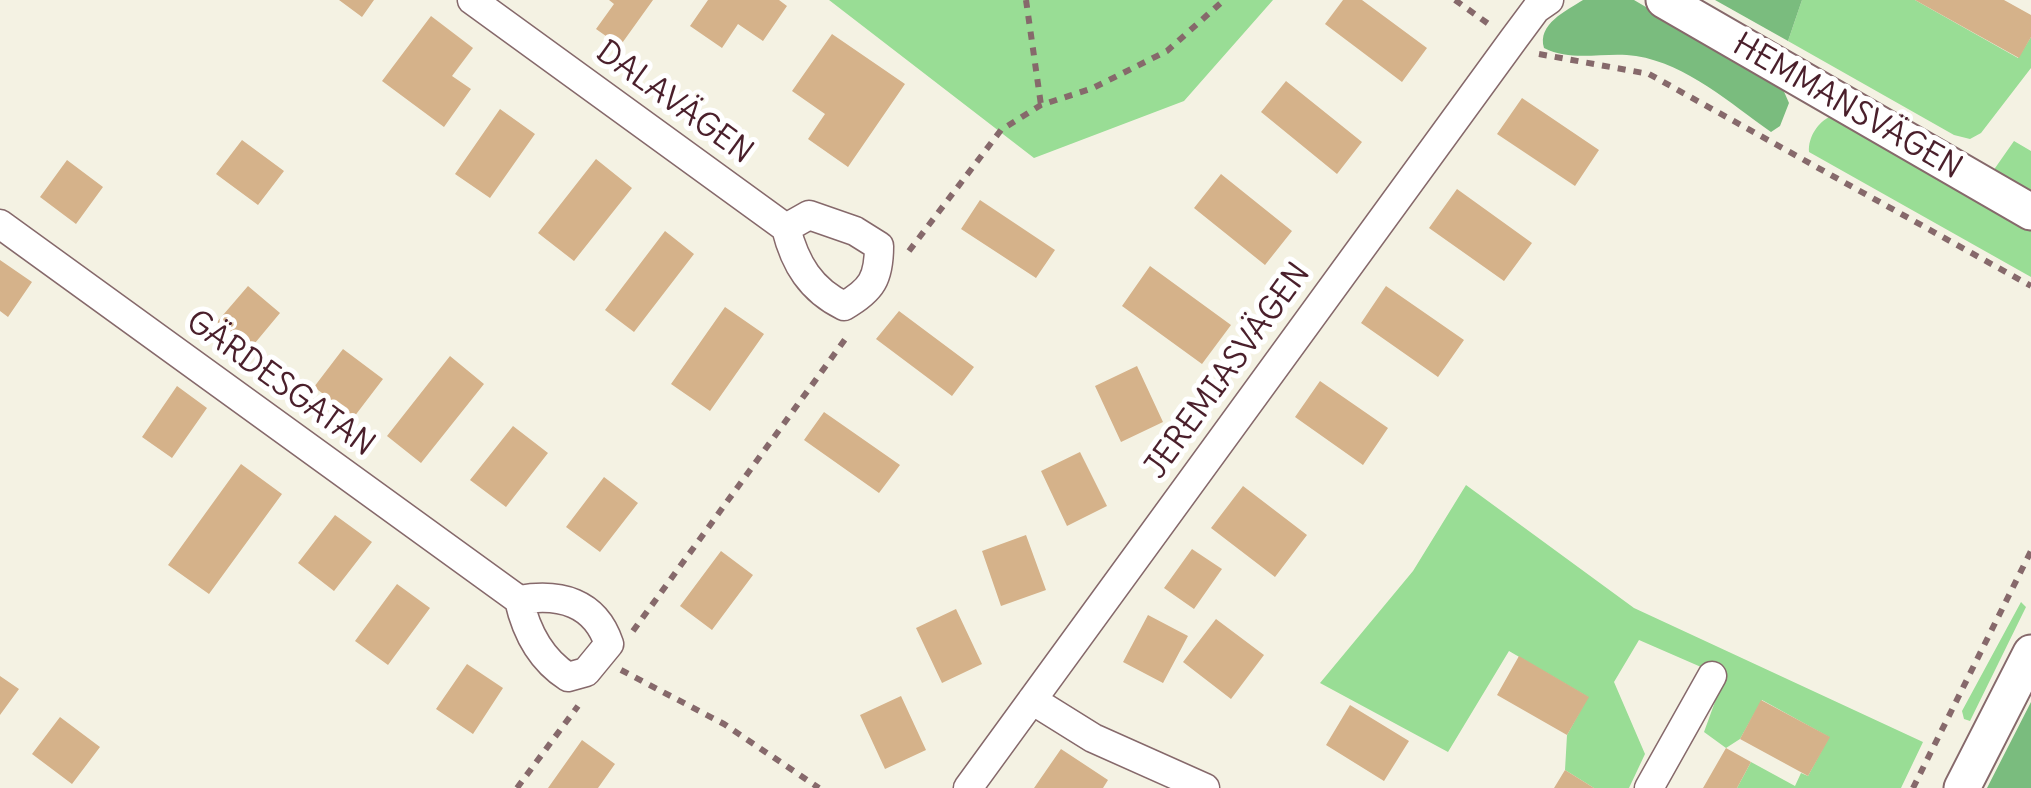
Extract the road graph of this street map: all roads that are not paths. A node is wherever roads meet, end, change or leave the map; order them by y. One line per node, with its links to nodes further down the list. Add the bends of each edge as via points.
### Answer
1 (472, 0): 6 (street, DALAVÄGEN)
2 (1549, 0): 10 (street, JEREMIASVÄGEN, via 1513,40)
3 (1664, 0): 4 (street, HEMMANSVÄGEN)
4 (2031, 212)
5 (0, 224): 7 (street, GÄRDESGATAN)
6 (786, 228)
7 (519, 600): 7 (street, via 526,628 552,666 568,676 604,661 609,644 585,606 548,595)
8 (2031, 652): 14 (street)
9 (1712, 676): 13 (street)
10 (1032, 700): 11 (street, JEREMIASVÄGEN); 12 (street, via 1093,738)
11 (968, 788)
12 (1205, 788)
13 (1649, 788)
14 (1962, 788)

